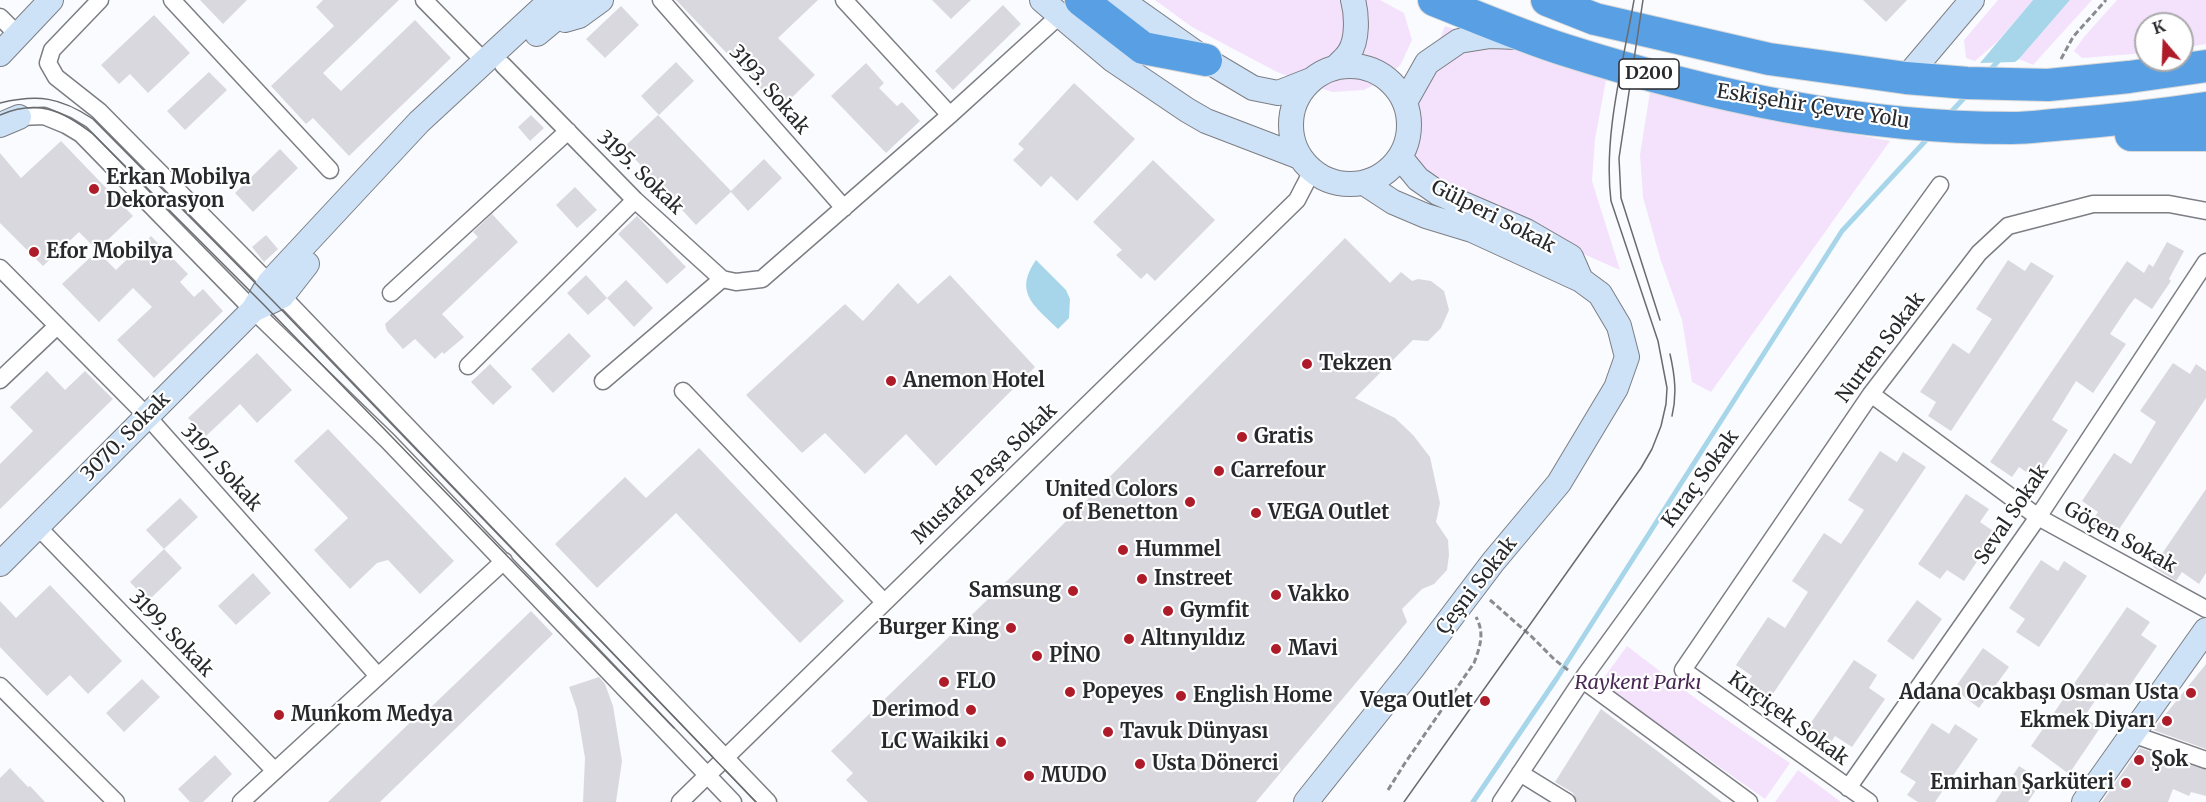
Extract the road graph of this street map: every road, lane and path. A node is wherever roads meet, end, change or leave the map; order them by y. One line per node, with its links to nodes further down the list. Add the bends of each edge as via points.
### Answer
1 (51, 0): 19 (street)
2 (100, 0): 48 (street, via 52,50 48,63 56,77 99,111)
3 (172, 0): 38 (street)
4 (424, 0): 23 (street, 3195. Sokak)
5 (551, 0): 23 (street)
6 (578, 0): 18 (street)
7 (601, 0): 18 (street, via 579,16)
8 (661, 0): 42 (street, 3193. Sokak)
9 (844, 0): 31 (street)
10 (1121, 0): 22 (street)
11 (1353, 0): 25 (street, via 1355,32 1350,51)
12 (1434, 0): 20 (highway, Eskişehir Çevre Yolu / D200)
13 (1547, 0): 26 (highway, Eskişehir Çevre Yolu / D200, via 1595,19 1768,59)
14 (1972, 0): 26 (street)
15 (2106, 0): 28 (path, via 2073,36)
16 (1061, 5): 22 (highway, via 1143,48); 31 (street); 37 (street, via 1113,60 1187,110)
17 (0, 17): 19 (street)
18 (543, 28): 23 (street)
19 (19, 36): 21 (street)
20 (1534, 38): 29 (street, via 1490,36 1459,41 1427,63); 33 (highway, Eskişehir Çevre Yolu / D200, via 1715,93 1792,108 1872,120)
21 (0, 54)
22 (1206, 60): 27 (street, via 1261,90 1278,93)
23 (494, 63): 34 (street, 3195. Sokak); 48 (street, 3070. Sokak, via 419,122)
24 (2206, 66): 28 (highway, D200)
25 (1336, 67): 27 (street); 29 (street, via 1364,67 1389,80)
26 (1906, 78): 28 (highway, Eskişehir Çevre Yolu / D200)
27 (1311, 80): 37 (street, via 1294,103 1291,131)
28 (2040, 85)
29 (1405, 102): 36 (street, via 1410,130)
30 (2206, 108): 33 (highway, Eskişehir Çevre Yolu / D200, via 2131,119)
31 (950, 115): 42 (street)
32 (9, 121): 50 (street, via 44,116 81,134)
33 (2013, 128): 35 (highway, via 2083,135)
34 (568, 131): 41 (street, 3195. Sokak); 49 (street)
35 (2206, 135)
36 (1400, 157): 39 (street, via 1385,173); 47 (street, Gülperi Sokak, via 1418,179 1438,193 1526,231 1571,257)
37 (1306, 164): 39 (street, via 1337,183); 64 (street, Mustafa Paşa Sokak, via 1297,200)
38 (330, 170)
39 (1364, 183): 47 (street, Gülperi Sokak, via 1393,202 1472,230)
40 (1940, 185): 68 (street, Kıraç Sokak)
41 (635, 200): 46 (street, 3195. Sokak); 53 (street)
42 (844, 208): 46 (street, via 762,279)
43 (2206, 211): 57 (street, Nurten Sokak, via 2169,204 2093,204 2008,226 1979,253)
44 (2206, 262): 59 (street, Seval Sokak)
45 (0, 268): 51 (street, 3197. Sokak)
46 (723, 279): 55 (street)
47 (1581, 280): 52 (street, Gülperi Sokak, via 1600,294 1619,326)
48 (275, 290): 50 (street, 3070. Sokak); 72 (street)
49 (391, 294)
50 (253, 310): 58 (street, 3070. Sokak); 61 (street)
51 (56, 327): 54 (street); 58 (street, 3197. Sokak)
52 (1627, 357): 63 (street, Çeşni Sokak, via 1616,388 1559,483)
53 (468, 366)
54 (0, 380)
55 (603, 381)
56 (683, 391): 64 (street)
57 (1871, 394): 59 (street, Göçen Sokak); 67 (street, Nurten Sokak)
58 (147, 416): 60 (street, 3070. Sokak); 69 (street, 3197. Sokak)
59 (2038, 516): 65 (street, Göçen Sokak); 77 (street, Seval Sokak)
60 (38, 526): 62 (street, 3070. Sokak); 74 (street, 3199. Sokak)
61 (504, 561): 69 (street); 76 (street)
62 (0, 564)
63 (1469, 595): 68 (path, via 1531,636); 78 (path, via 1482,633 1474,663); 84 (street, Çeşni Sokak)
64 (884, 602): 72 (street, Mustafa Paşa Sokak)
65 (2206, 609)
66 (2206, 630): 71 (street)
67 (1683, 670): 77 (street, Kırçiçek Sokak)
68 (1576, 675): 75 (street, Kıraç Sokak); 87 (street)
69 (378, 676): 74 (street)
70 (0, 686): 79 (street)
71 (2132, 734): 73 (street); 89 (street)
72 (726, 756): 76 (street, Mustafa Paşa Sokak); 83 (street)
73 (2206, 760)
74 (275, 771): 80 (street)
75 (1520, 773): 85 (street, Kıraç Sokak); 86 (street)
76 (708, 775): 81 (street, Mustafa Paşa Sokak); 82 (street)
77 (1848, 788): 88 (street, Kırçiçek Sokak)
78 (1388, 790)
79 (116, 802)
80 (241, 802)
81 (680, 802)
82 (734, 802)
83 (768, 802)
84 (1305, 802)
85 (1501, 802)
86 (1567, 802)
87 (1749, 802)
88 (1869, 802)
89 (2084, 802)

